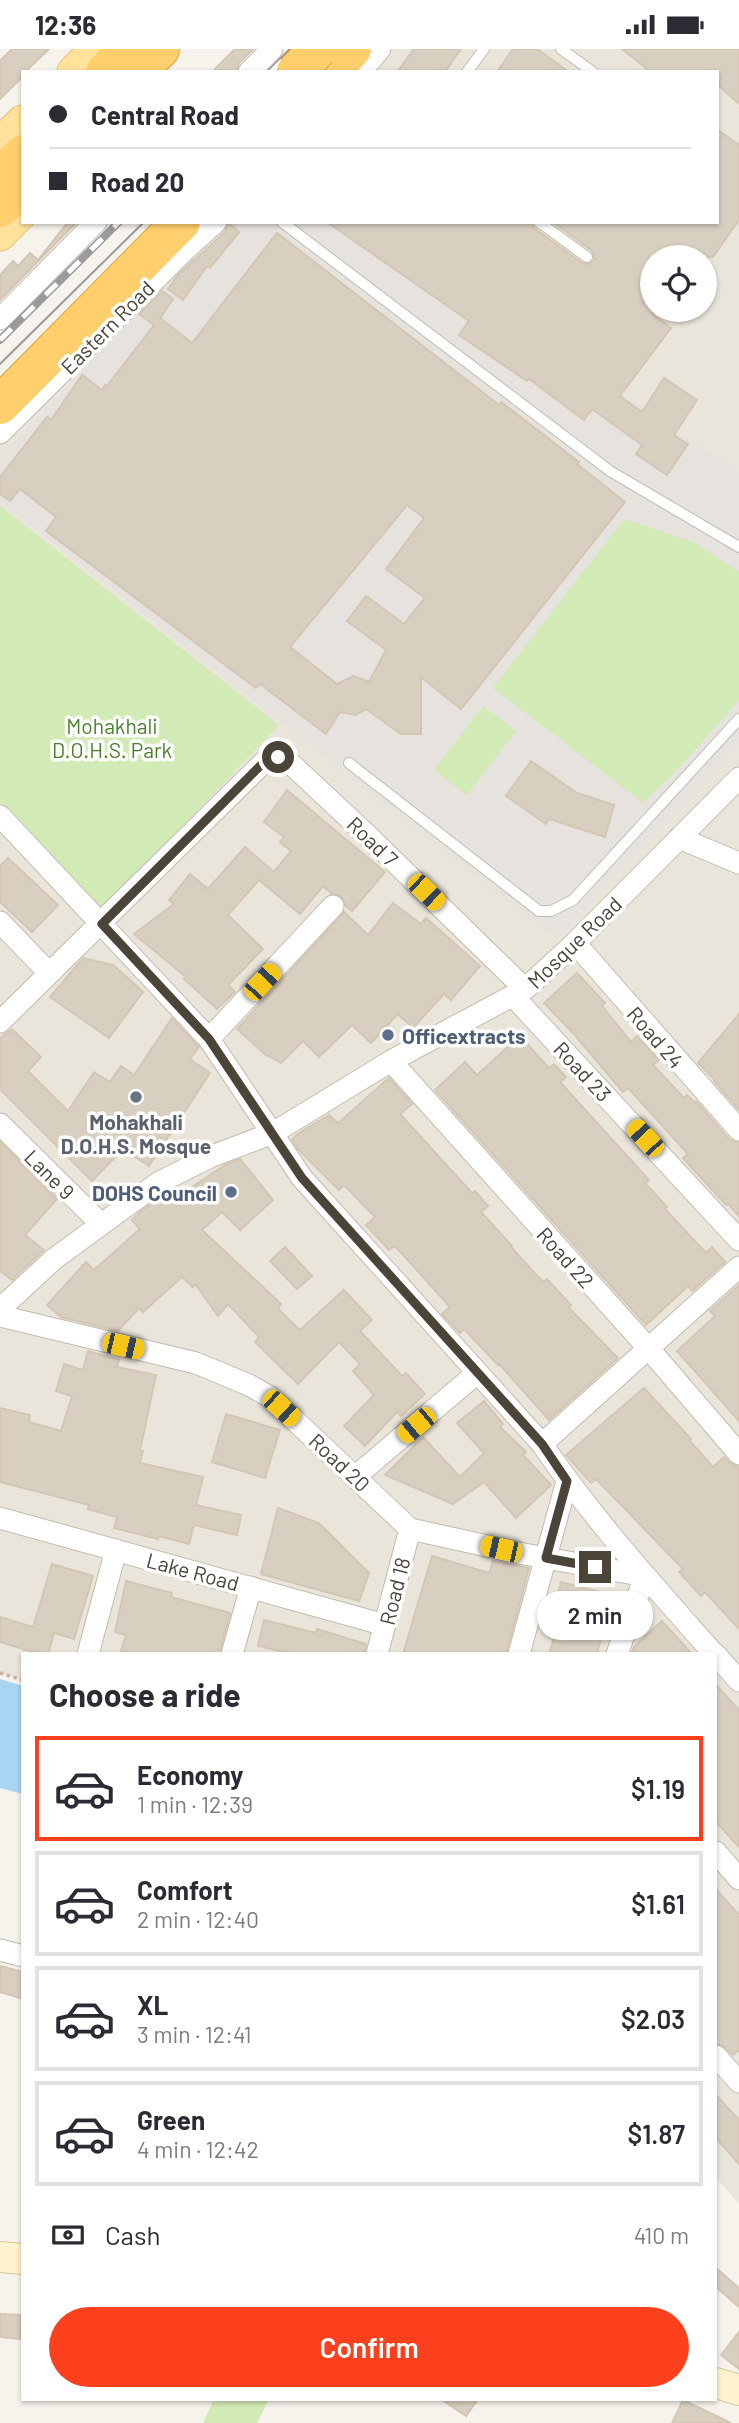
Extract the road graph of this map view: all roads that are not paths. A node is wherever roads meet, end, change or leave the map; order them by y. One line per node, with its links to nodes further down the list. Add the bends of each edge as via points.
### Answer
1 (160, 49): 9 (highway)
2 (180, 49): 10 (main road)
3 (272, 49): 11 (street)
4 (318, 49): 12 (highway, bridge)
5 (352, 49): 13 (highway)
6 (380, 49): 14 (street)
7 (484, 49): 15 (lane)
8 (561, 49): 16 (lane)
9 (139, 70)
10 (160, 70)
11 (251, 70)
12 (298, 70)
13 (332, 70)
14 (362, 70)
15 (468, 70)
16 (590, 70)
17 (21, 124): 18 (main road)
18 (0, 144)
19 (21, 156): 20 (highway)
20 (0, 177)
21 (21, 188): 22 (highway)
22 (0, 208)
23 (21, 212): 30 (main road)
24 (94, 224): 32 (street)
25 (144, 224): 33 (highway)
26 (179, 224): 34 (highway)
27 (214, 224): 35 (street, Eastern Road)
28 (285, 224): 36 (lane, via 610,471)
29 (542, 224): 31 (lane)
30 (0, 233)
31 (587, 257)
32 (0, 319)
33 (0, 370)
34 (0, 405)
35 (0, 433)
36 (739, 547)
37 (739, 719): 38 (lane, via 573,900 551,911 539,911)
38 (349, 763)
39 (739, 778): 41 (street, Mosque Road)
40 (0, 816): 45 (street)
41 (679, 838): 42 (street); 46 (street, Mosque Road)
42 (739, 863)
43 (333, 906): 50 (street)
44 (0, 922): 47 (street)
45 (102, 924): 47 (street); 48 (street, Road 7, via 264,762 278,757 288,761 366,834); 50 (street)
46 (575, 943): 48 (street, Mosque Road); 53 (street, Road 24)
47 (49, 973): 49 (street)
48 (519, 992): 51 (street, Mosque Road); 56 (street, Road 23)
49 (0, 1022)
50 (209, 1039): 54 (street)
51 (391, 1061): 54 (street, Mosque Road); 60 (street, Road 22)
52 (0, 1124): 55 (street, Lane 9)
53 (739, 1130)
54 (273, 1133): 55 (street, Mosque Road, via 158,1183); 61 (street, via 302,1178)
55 (100, 1223): 58 (street, Mosque Road)
56 (739, 1240)
57 (739, 1267): 60 (street)
58 (0, 1309)
59 (0, 1316): 64 (street, Road 20, via 196,1363 249,1385 270,1397)
60 (649, 1349): 62 (street); 63 (street, Road 22)
61 (477, 1373): 62 (street); 64 (street)
62 (542, 1444): 65 (street)
63 (739, 1454)
64 (356, 1476): 67 (street, Road 20)
65 (567, 1481): 69 (street); 70 (street)
66 (0, 1518): 68 (street, Lake Road)
67 (410, 1529): 69 (street); 72 (street, Road 18)
68 (116, 1550): 71 (street, Lake Road); 73 (street)
69 (546, 1558): 70 (street); 76 (street)
70 (645, 1576): 77 (street); 78 (street)
71 (251, 1587): 72 (street, Lake Road); 74 (street)
72 (385, 1625): 75 (street, Road 18)
73 (89, 1652)
74 (233, 1652)
75 (378, 1652)
76 (520, 1652)
77 (618, 1652)
78 (713, 1652)
79 (717, 1656): 80 (street)
80 (739, 1681)
81 (717, 1853): 82 (street)
82 (739, 1879)
83 (0, 1950): 84 (street)
84 (21, 1955)
85 (717, 2057): 86 (street)
86 (739, 2082)
87 (0, 2256): 88 (street)
88 (21, 2259)
89 (717, 2383): 90 (street)
90 (739, 2390)

